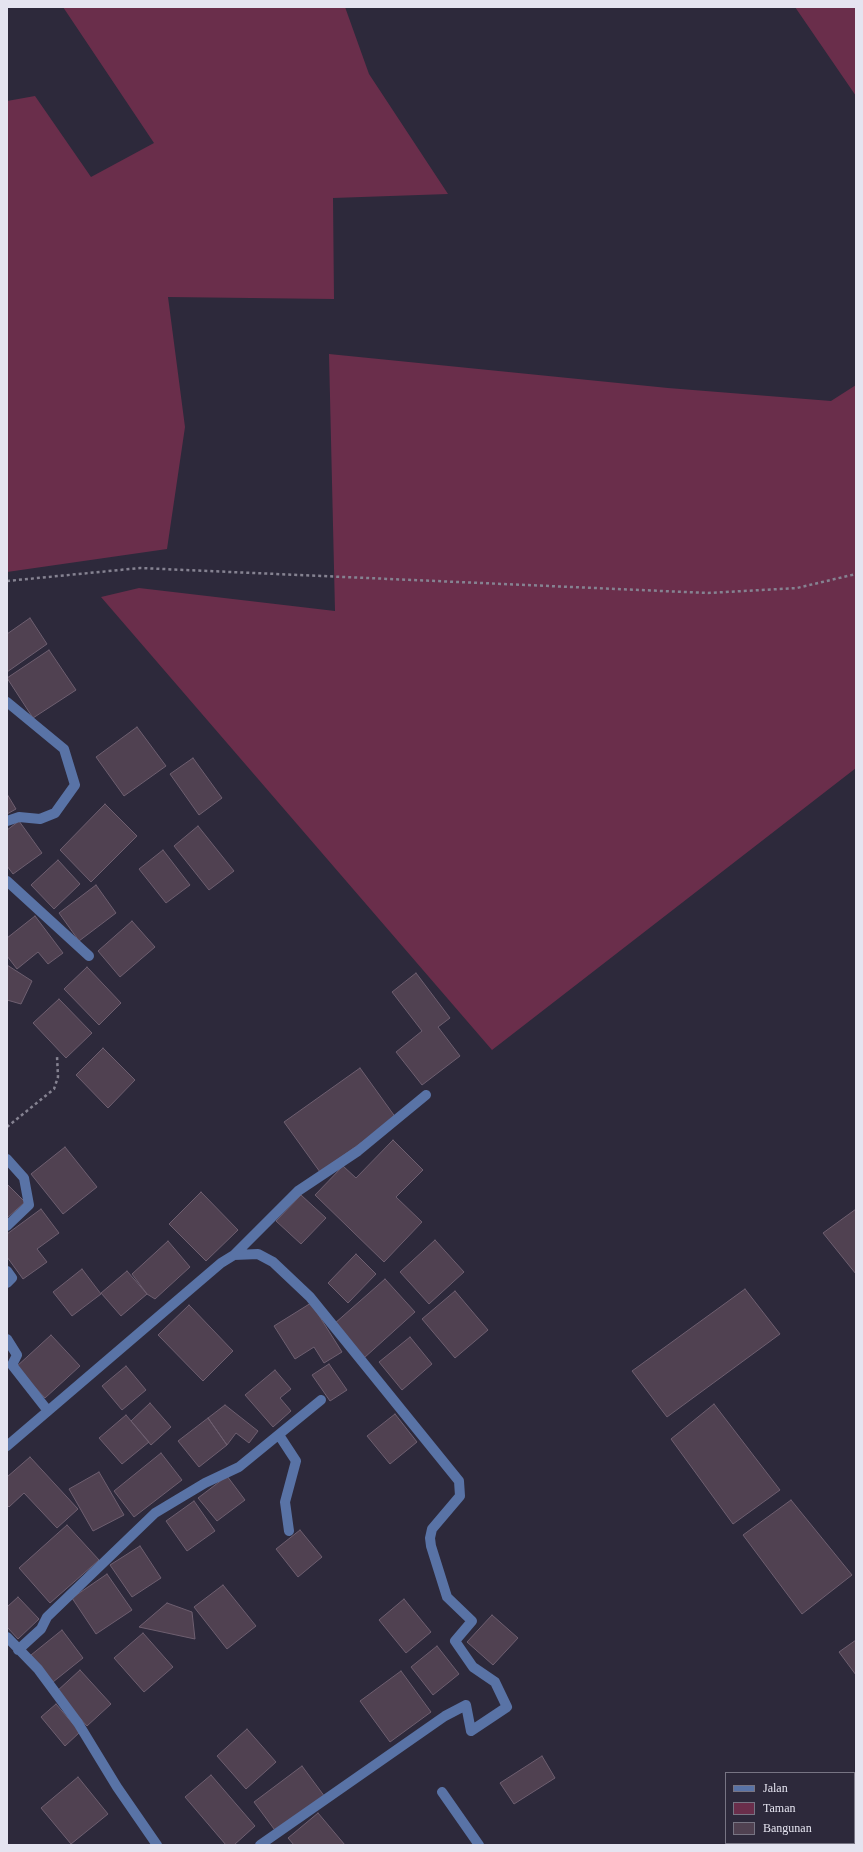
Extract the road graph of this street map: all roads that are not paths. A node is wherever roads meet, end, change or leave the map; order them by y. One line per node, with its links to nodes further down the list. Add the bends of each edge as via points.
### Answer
1 (7, 702): 2 (street, via 64,749 75,785 55,813 40,819 19,817)
2 (7, 821)
3 (7, 881): 4 (street)
4 (88, 956)
5 (426, 1095): 8 (street, via 358,1152 298,1191)
6 (7, 1159): 7 (street, via 24,1178 29,1205)
7 (7, 1226)
8 (234, 1255): 13 (street, via 221,1263); 21 (street, via 258,1254 273,1262 310,1297 459,1481 460,1496 432,1529 431,1546 447,1597 472,1621 455,1641 473,1667 494,1682 507,1707 471,1731 466,1705 445,1716)
9 (7, 1271): 10 (street, via 12,1278)
10 (7, 1283)
11 (7, 1340): 13 (street, via 17,1355 12,1365)
12 (321, 1400): 14 (street)
13 (48, 1411): 15 (street)
14 (279, 1435): 16 (street, via 296,1461 285,1502); 18 (street, via 239,1467 205,1483 154,1513 47,1617 42,1629)
15 (7, 1446)
16 (289, 1531)
17 (7, 1637): 18 (street)
18 (18, 1650): 20 (street, via 38,1669 78,1723 117,1787)
19 (442, 1792): 22 (street)
20 (157, 1845)
21 (260, 1845)
22 (479, 1845)

